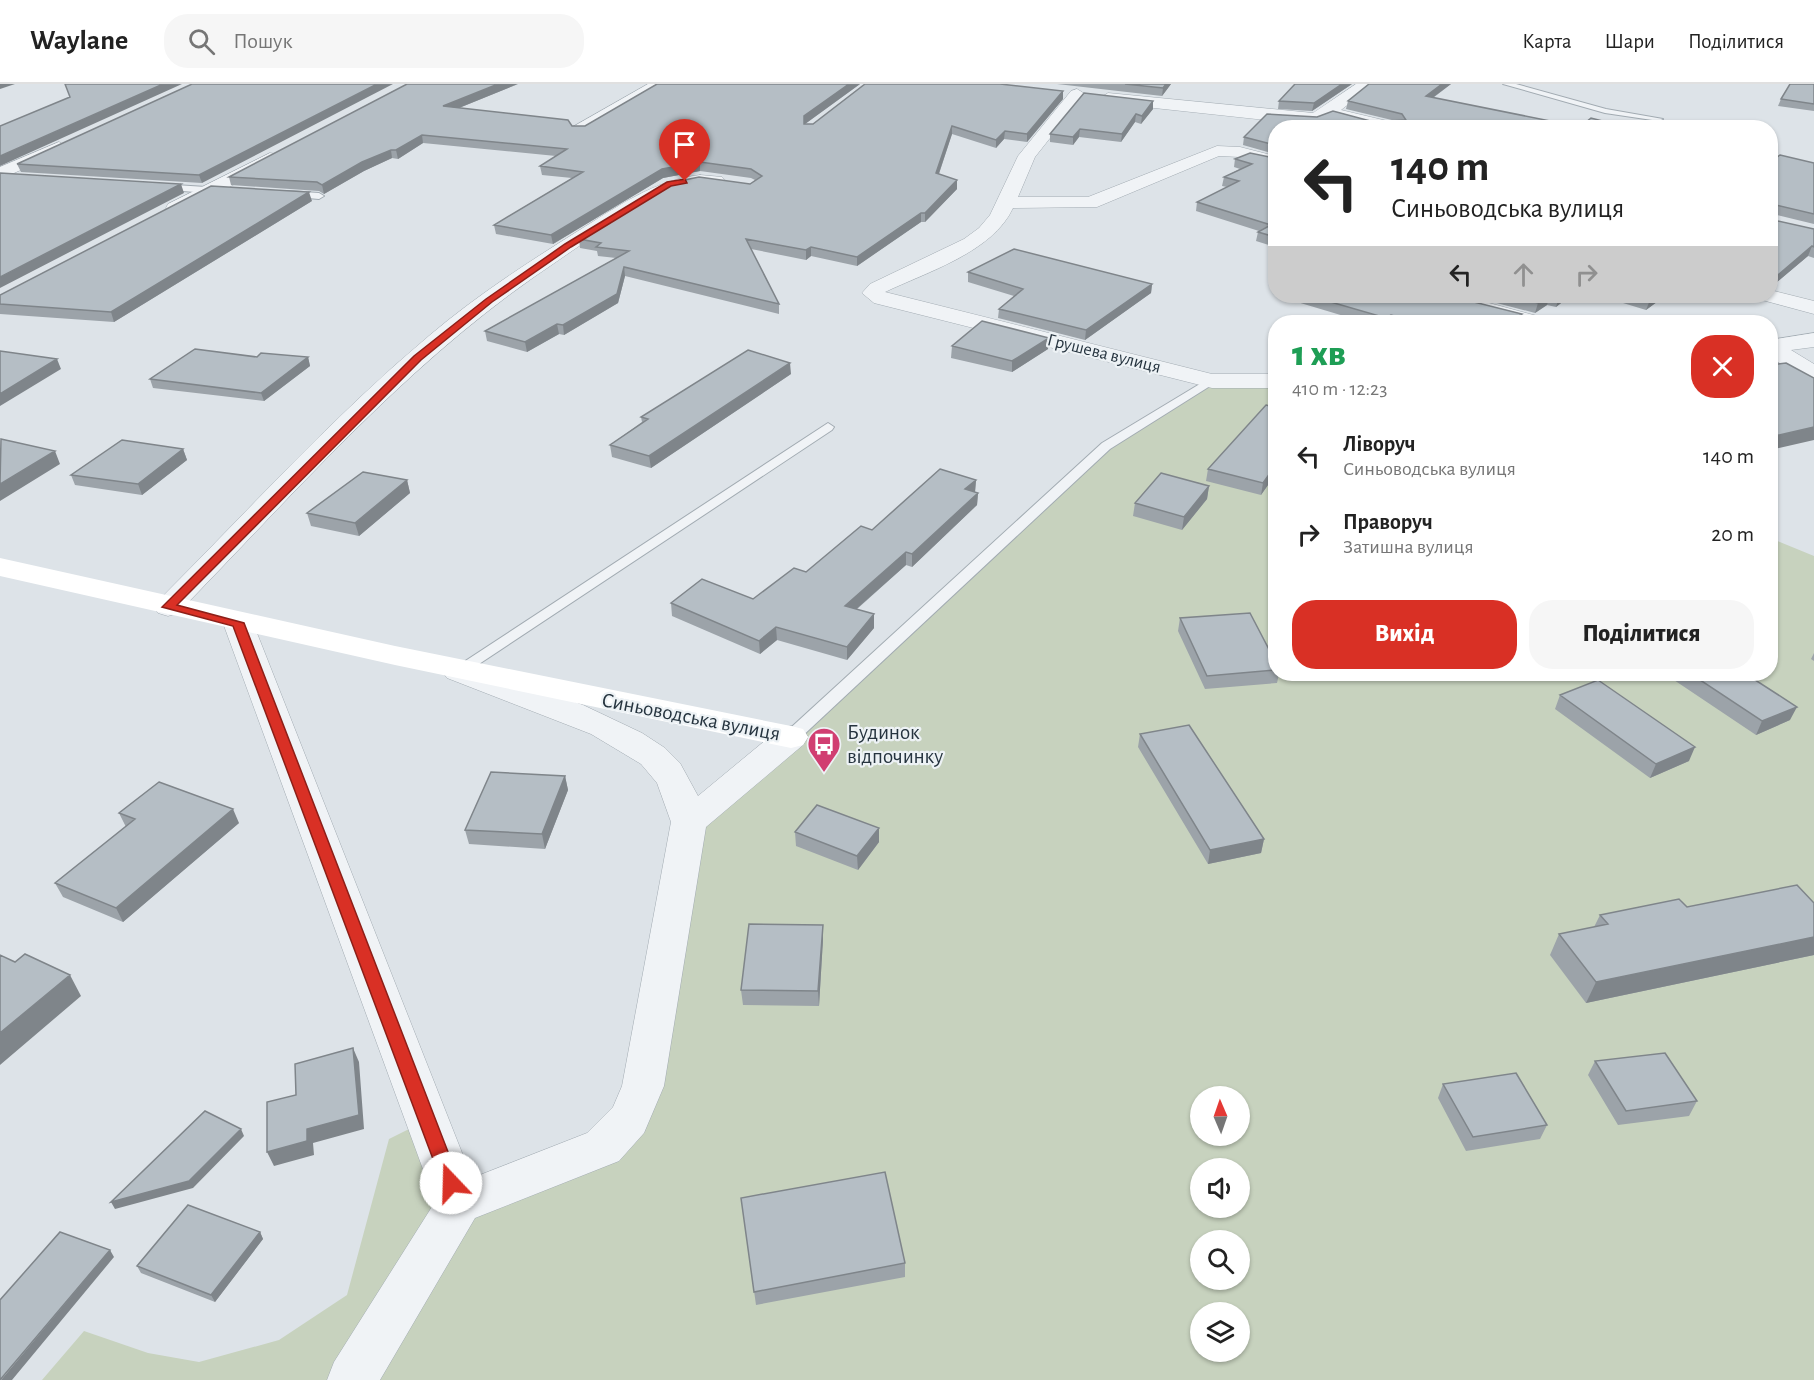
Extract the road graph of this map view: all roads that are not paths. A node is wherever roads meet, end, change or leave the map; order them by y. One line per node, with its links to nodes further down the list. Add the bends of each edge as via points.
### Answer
1 (659, 84): 7 (street)
2 (1366, 84): 4 (street)
3 (1507, 84): 5 (lane, via 1605,111)
4 (1329, 112): 6 (street); 19 (street, Грушева вулиця, via 1316,118 1294,118 1068,93 1027,156)
5 (1659, 119)
6 (1362, 120)
7 (579, 128)
8 (74, 141): 11 (street)
9 (283, 151): 15 (street)
10 (1268, 159): 19 (street, via 1217,151 1090,203)
11 (0, 175): 12 (lane)
12 (23, 177)
13 (741, 184): 33 (street, via 700,178 669,184 568,245 489,301 417,358)
14 (151, 186): 15 (lane)
15 (209, 190): 16 (lane); 20 (street)
16 (231, 191)
17 (275, 194): 18 (lane)
18 (319, 196)
19 (1004, 202): 29 (street, Грушева вулиця, via 999,217 971,243 873,293)
20 (157, 217)
21 (1778, 299): 23 (street)
22 (1466, 303): 24 (street)
23 (1814, 308)
24 (1508, 315)
25 (1814, 340): 26 (street)
26 (1778, 346)
27 (1778, 352): 28 (street)
28 (1814, 374)
29 (1212, 381): 30 (street, Грушева вулиця); 36 (lane, via 1106,446)
30 (1268, 381)
31 (828, 427): 35 (lane)
32 (0, 567): 33 (street, Синьоводська вулиця)
33 (168, 607): 34 (street, Синьоводська вулиця)
34 (238, 623): 35 (street, Синьоводська вулиця); 38 (street)
35 (458, 671): 36 (street, Синьоводська вулиця); 37 (street, Синьоводська вулиця, via 611,729 640,746 669,772)
36 (791, 737): 37 (street, Синьоводська вулиця)
37 (689, 822): 38 (street, via 643,1086 629,1120 603,1147)
38 (459, 1204): 39 (street)
39 (352, 1380)

